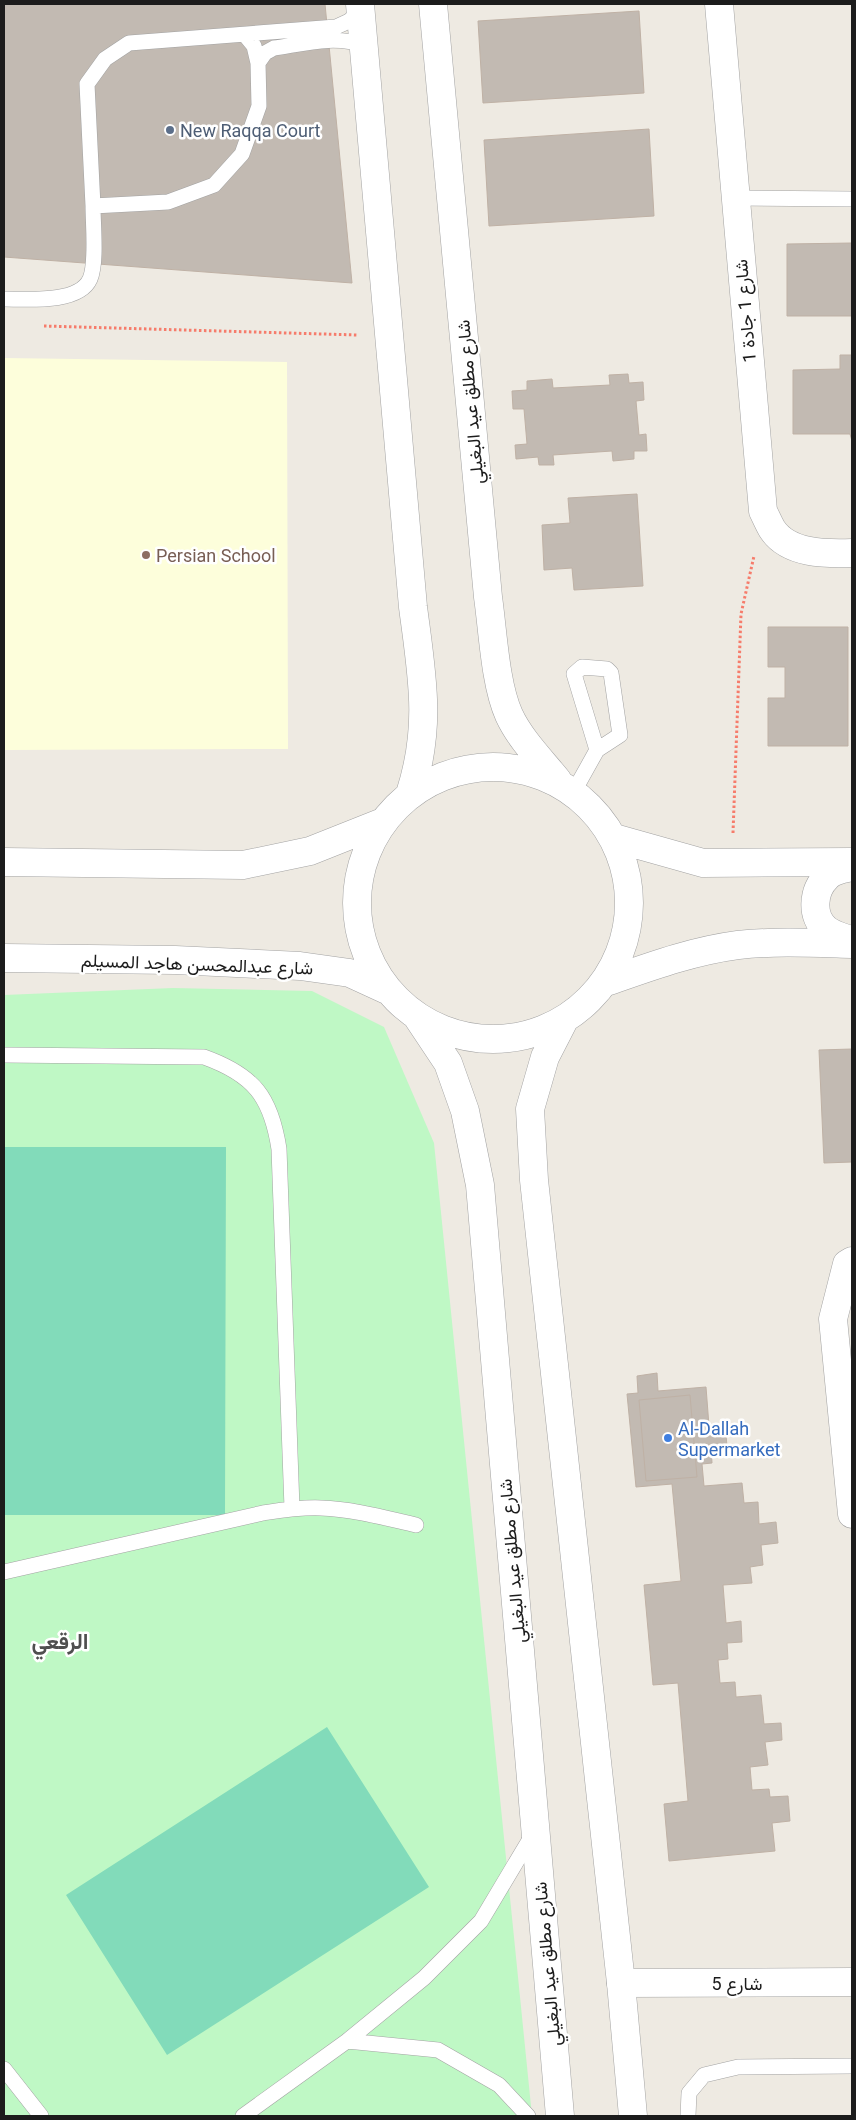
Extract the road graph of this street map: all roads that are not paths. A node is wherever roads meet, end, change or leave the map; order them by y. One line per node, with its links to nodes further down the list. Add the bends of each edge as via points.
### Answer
1 (433, 4): 13 (street, شارع مطلق عيد البغيلي, via 488,597 498,673 509,715 528,744)
2 (719, 4): 7 (street, شارع 1 جادة 1)
3 (361, 7): 4 (lane, via 349,21 336,26); 5 (street)
4 (245, 35): 6 (lane, via 254,46); 9 (lane, via 129,43 104,59 87,84)
5 (364, 46): 6 (lane, via 351,40 338,40 274,48 265,53); 14 (street, via 413,607 424,694 419,766)
6 (258, 63): 9 (lane, via 259,106 242,154 214,186 168,202)
7 (735, 198): 8 (lane); 11 (street, شارع 1 جادة 1, via 763,512 773,531 802,550)
8 (852, 199)
9 (93, 206): 10 (lane, via 94,254 90,280 65,297)
10 (4, 299)
11 (852, 553)
12 (597, 750): 12 (lane, via 620,735 611,673 607,669 582,667 574,674); 13 (lane)
13 (566, 787): 14 (street, via 522,768 483,766 444,774); 16 (street, شارع مطلق عيد البغيلي)
14 (410, 794): 15 (street)
15 (383, 822): 17 (street, via 310,851 243,865); 23 (street, via 363,862 357,906 365,950)
16 (614, 838): 18 (street, via 703,863); 22 (street, via 628,873 630,911 623,949)
17 (4, 862)
18 (852, 862)
19 (852, 867): 20 (street, via 839,869 827,876 818,888 814,903 818,918 826,929)
20 (852, 942): 22 (street, via 739,945 708,950)
21 (4, 958): 23 (street, شارع عبدالمحسن هاجد المسيلم, via 175,960 300,966 350,974)
22 (606, 982): 25 (street)
23 (387, 990): 24 (street)
24 (418, 1018): 25 (street, via 453,1034 490,1040 528,1036); 32 (street, شارع مطلق عيد البغيلي, via 448,1063 466,1111 480,1185)
25 (563, 1022): 34 (street, via 545,1057 530,1109)
26 (4, 1055): 28 (lane, via 204,1057 228,1066 249,1080 265,1100 275,1124 279,1149)
27 (852, 1261): 29 (street, via 847,1264 833,1319)
28 (292, 1508): 30 (lane, via 351,1511); 31 (lane)
29 (852, 1514)
30 (416, 1525)
31 (4, 1572)
32 (535, 1831): 35 (lane, via 481,1921 424,1978); 41 (street, شارع مطلق عيد البغيلي)
33 (852, 1982): 34 (street, شارع 5)
34 (621, 1983): 42 (street)
35 (347, 2041): 39 (lane); 40 (lane, via 438,2050 499,2085)
36 (852, 2066): 43 (lane, via 738,2067 704,2075 689,2093)
37 (4, 2070): 38 (lane)
38 (41, 2116)
39 (242, 2116)
40 (528, 2116)
41 (560, 2116)
42 (633, 2116)
43 (688, 2116)

